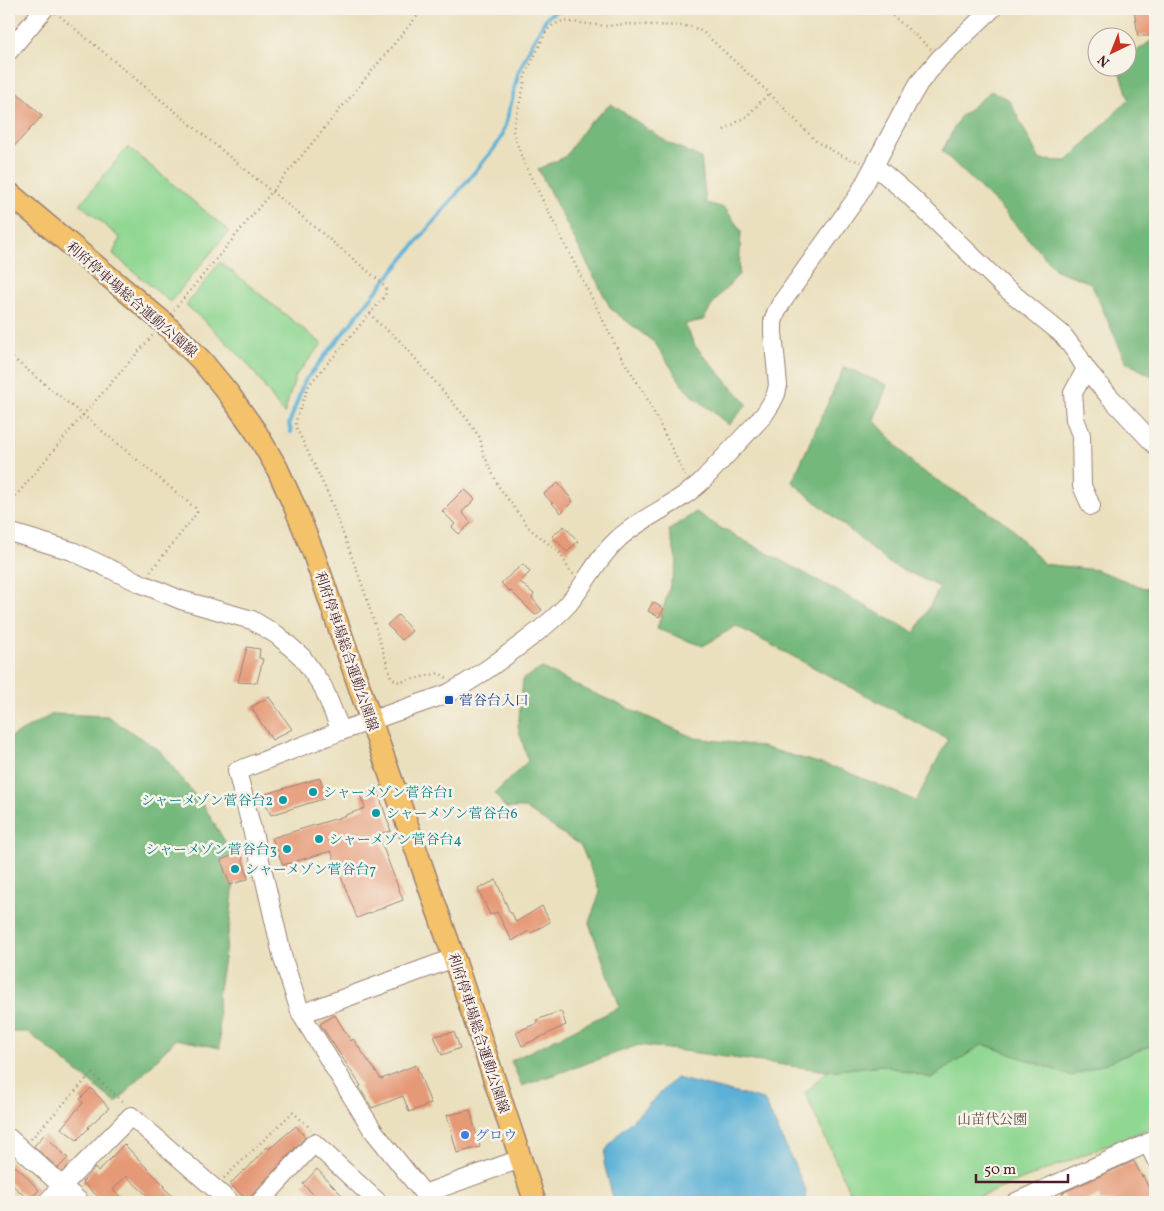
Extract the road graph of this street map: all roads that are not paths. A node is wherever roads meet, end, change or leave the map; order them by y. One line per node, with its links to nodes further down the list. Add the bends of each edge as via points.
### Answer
1 (992, 9): 4 (street, via 940,58 919,83)
2 (49, 10): 3 (street)
3 (9, 51)
4 (874, 166): 6 (street, via 909,195 1003,286 1062,334); 10 (street, via 858,196 776,313 773,333 778,385 771,404 752,429 692,491 616,540 568,604 536,633 461,687)
5 (9, 193): 10 (main road, 利府停車場総合運動公園線, via 164,323 202,362 256,432 277,468 313,552)
6 (1086, 369): 7 (street); 8 (street, via 1073,393 1075,419 1081,436 1082,486)
7 (1155, 444)
8 (1090, 506)
9 (9, 532): 11 (street, via 72,551 181,600 252,620 277,634 302,657 323,687)
10 (371, 721): 11 (street); 12 (main road, 利府停車場総合運動公園線)
11 (341, 731): 13 (street, via 236,771 283,959)
12 (454, 958): 13 (street); 16 (main road, 利府停車場総合運動公園線)
13 (301, 1014): 16 (street, via 372,1130 424,1194)
14 (13, 1142): 17 (street)
15 (1153, 1147): 24 (street)
16 (520, 1159): 23 (main road, 利府停車場総合運動公園線)
17 (62, 1186): 18 (street); 19 (street); 20 (street, via 131,1116)
18 (47, 1202)
19 (80, 1202)
20 (230, 1202)
21 (260, 1202): 22 (street, via 314,1143)
22 (377, 1202)
23 (535, 1202)
24 (1016, 1202)

